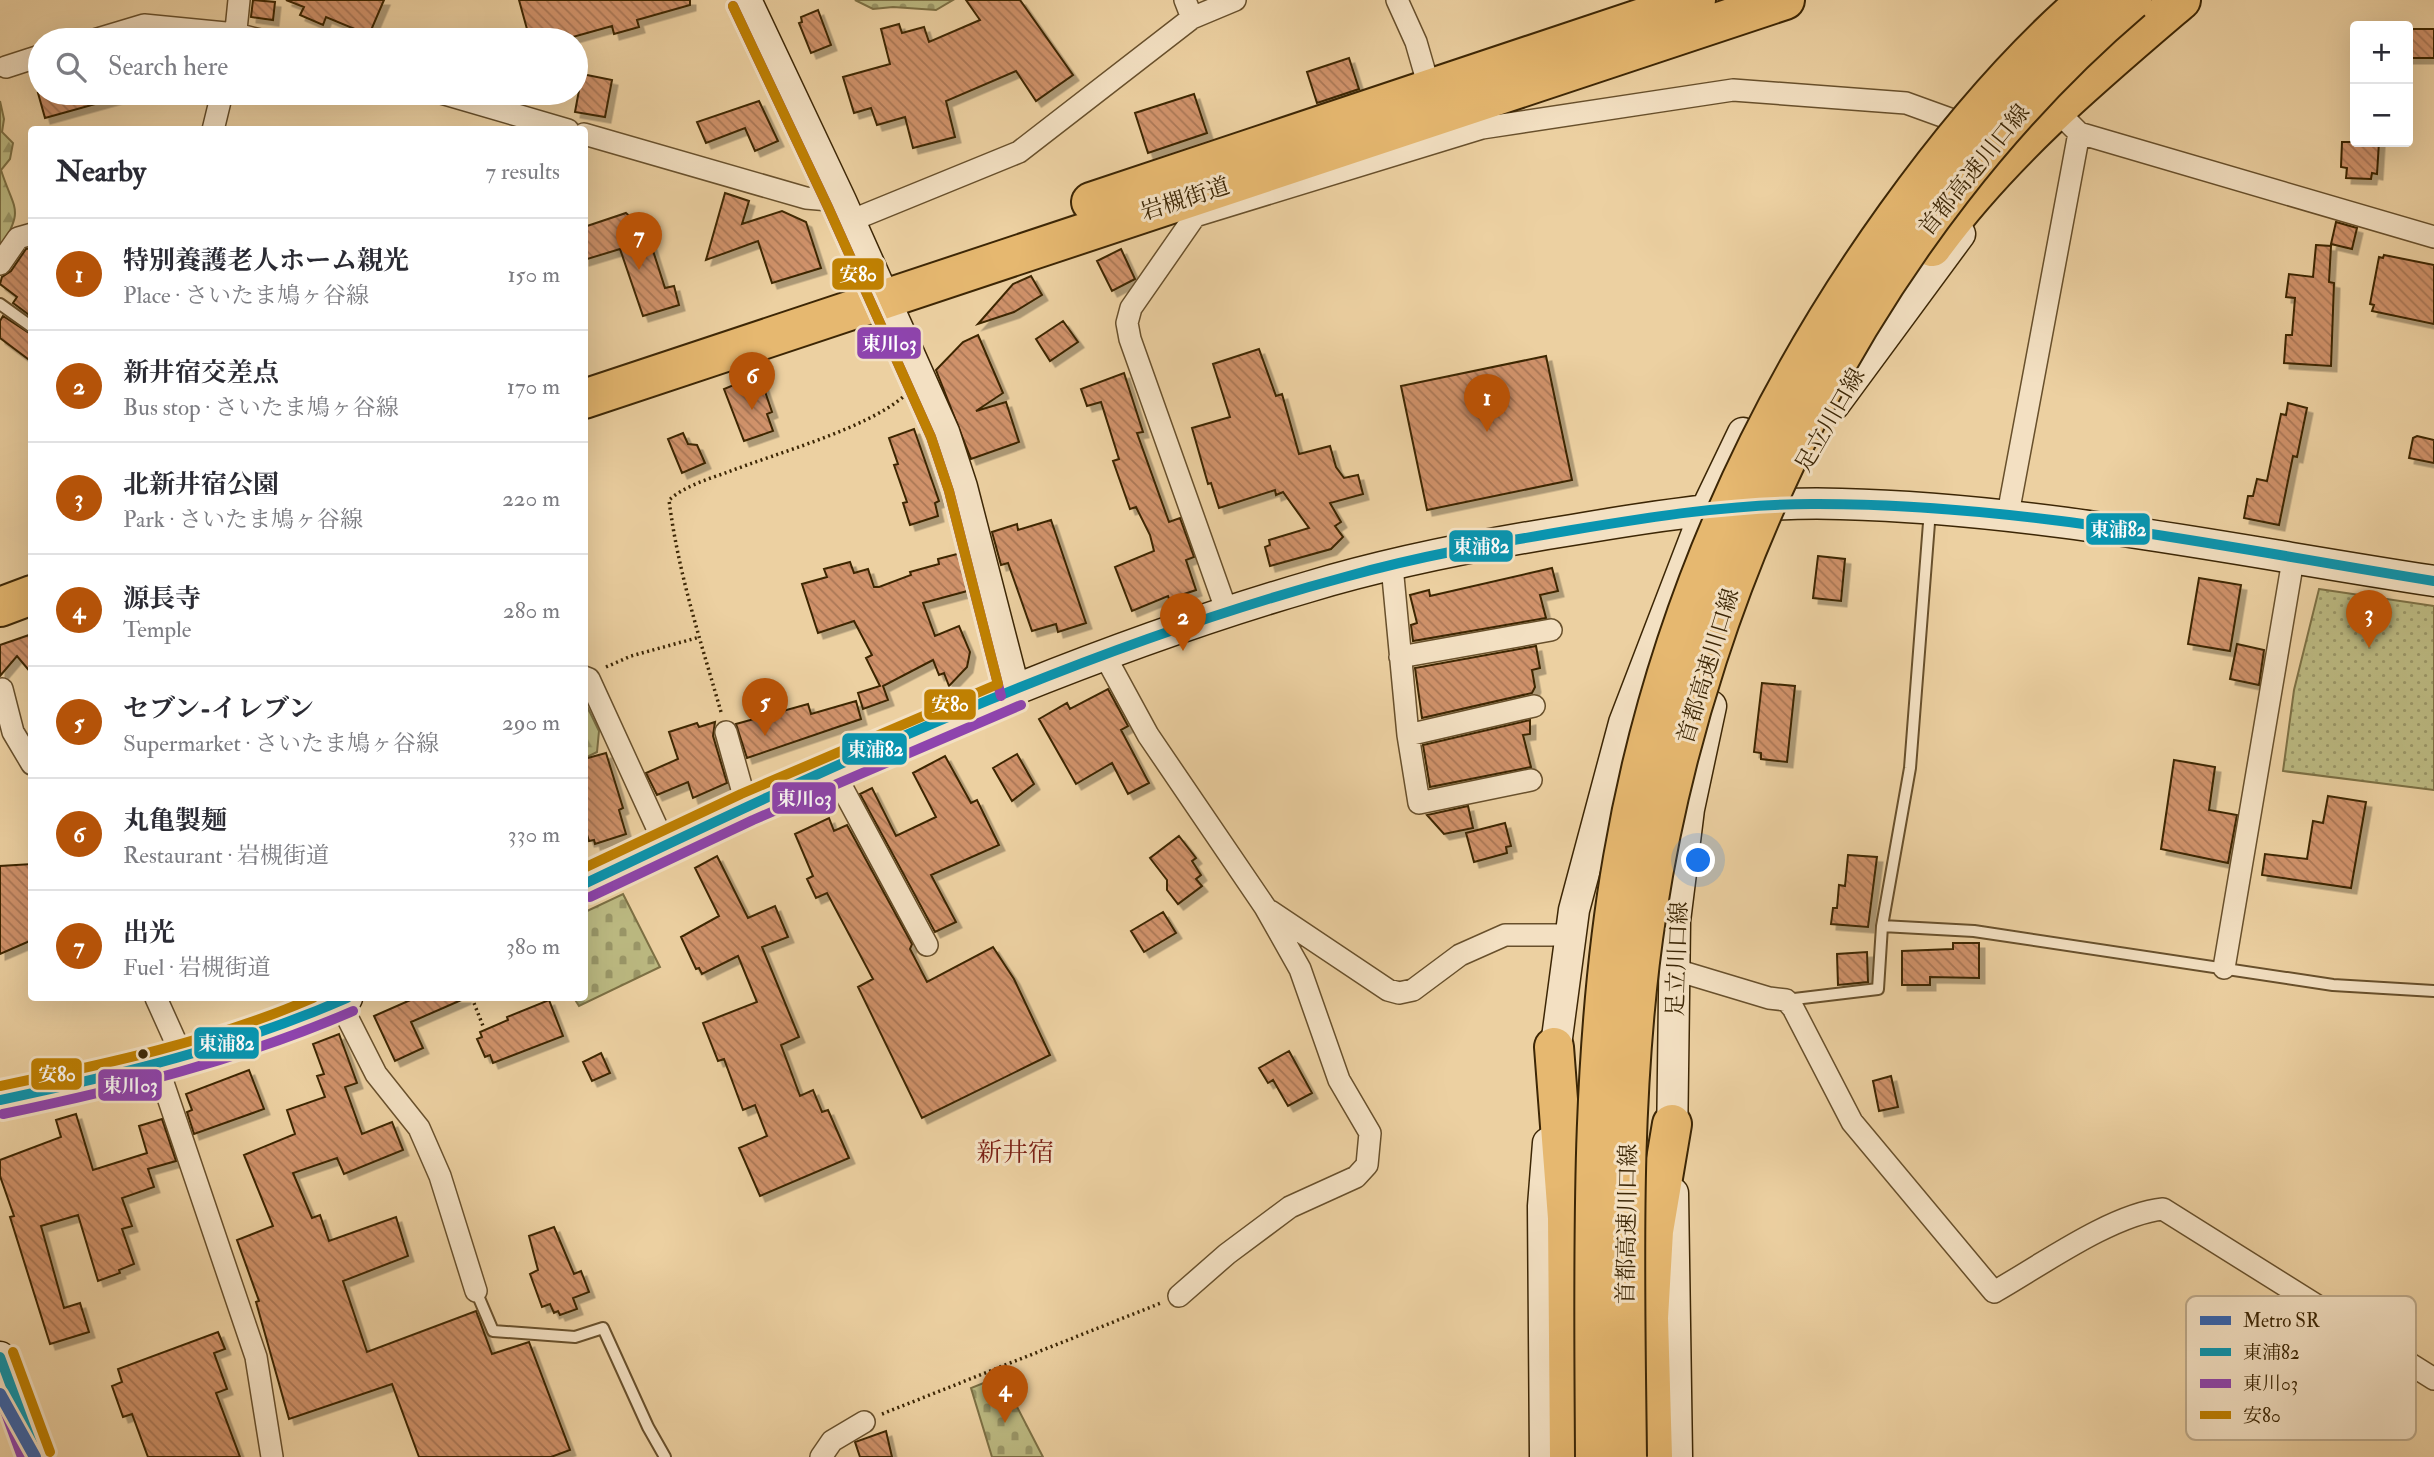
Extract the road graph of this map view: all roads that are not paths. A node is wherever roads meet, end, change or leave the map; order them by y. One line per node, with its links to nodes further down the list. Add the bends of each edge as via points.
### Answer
1 (239, 0): 16 (street)
2 (746, 0): 30 (main road)
3 (1235, 0): 13 (street)
4 (1398, 0): 19 (street)
5 (1696, 0): 19 (highway, 岩槻街道)
6 (1785, 0): 23 (highway, 岩槻街道)
7 (2063, 0): 24 (main road)
8 (2073, 0): 20 (highway, bridge)
9 (2087, 0): 20 (highway, 首都高速川口線, bridge)
10 (2132, 0): 39 (highway, 首都高速川口線, bridge, via 2036,94 1943,202 1882,291)
11 (2181, 0): 39 (highway, bridge, via 2027,138 1954,217)
12 (2196, 0): 25 (main road, 足立川口線)
13 (1189, 9): 30 (street, via 1019,152)
14 (134, 28): 15 (street)
15 (167, 28)
16 (236, 28)
17 (28, 60): 18 (street)
18 (6, 66)
19 (1429, 87): 34 (highway, 岩槻街道)
20 (1997, 88): 95 (highway, 首都高速川口線, bridge, via 1913,193 1809,347 1737,483 1711,544 1659,701 1623,858 1608,969 1599,1111)
21 (219, 105): 26 (street)
22 (482, 105): 27 (street)
23 (1477, 115): 24 (street, via 1733,90 1906,103); 29 (highway, 岩槻街道)
24 (1953, 120): 42 (main road, via 1819,301 1747,426)
25 (2072, 125): 32 (street); 40 (main road, 足立川口線, via 1954,240 1840,392); 43 (street)
26 (215, 126)
27 (554, 126)
28 (588, 135): 30 (street)
29 (1191, 207): 34 (highway, 岩槻街道); 51 (street, via 1131,308 1127,323)
30 (845, 211): 34 (main road)
31 (28, 235): 33 (street, via 18,238)
32 (2434, 237)
33 (0, 264)
34 (879, 287): 37 (highway, 岩槻街道); 38 (highway, 岩槻街道); 57 (main road, via 944,432)
35 (0, 304): 36 (lane)
36 (28, 324)
37 (588, 372)
38 (588, 397)
39 (1811, 412): 96 (highway, 首都高速川口線, bridge, via 1756,527 1698,686 1647,910 1628,1116)
40 (1784, 505): 41 (main road); 42 (main road); 72 (main road, 足立川口線, via 1746,591 1713,695 1689,808 1675,921)
41 (1930, 508): 43 (main road); 68 (lane, via 1910,768)
42 (1705, 512): 45 (main road, via 1503,541); 69 (main road, via 1624,723)
43 (2008, 514): 44 (main road)
44 (2294, 559): 48 (main road); 71 (street)
45 (1392, 566): 51 (main road); 54 (street)
46 (28, 568): 47 (highway)
47 (0, 579)
48 (2434, 581)
49 (28, 596): 50 (highway)
50 (0, 607)
51 (1227, 612): 53 (main road)
52 (1551, 630): 54 (street)
53 (1105, 656): 57 (main road); 67 (street, via 1183,790)
54 (1400, 657): 60 (street)
55 (588, 680): 65 (street)
56 (2, 690): 61 (street, via 13,732)
57 (1015, 692): 62 (main road)
58 (1534, 706): 60 (street)
59 (726, 732): 64 (street)
60 (1408, 735): 63 (street, via 1419,803)
61 (28, 757)
62 (832, 769): 64 (main road); 70 (street)
63 (1531, 780)
64 (747, 807): 65 (main road)
65 (665, 845): 66 (main road)
66 (588, 882)
67 (1265, 907): 69 (street, via 1399,993 1413,990 1460,955 1505,935); 83 (street, via 1300,969 1339,1080 1370,1133 1367,1165 1356,1177 1290,1207)
68 (1882, 926): 71 (lane, via 1974,931); 74 (lane, via 1878,989)
69 (1570, 935): 78 (main road)
70 (927, 945)
71 (2224, 968): 73 (lane, via 2333,985)
72 (1676, 970): 74 (street, via 1769,999); 81 (main road, 足立川口線)
73 (2434, 991)
74 (1786, 1000): 84 (street, via 1852,1122 1994,1292 2115,1223 2163,1209)
75 (157, 1001): 79 (street)
76 (338, 1001): 79 (main road, via 235,1042)
77 (344, 1001): 82 (street, via 376,1074 419,1128 440,1176)
78 (1554, 1047): 93 (main road, via 1544,1206); 94 (highway, via 1567,1218)
79 (170, 1061): 80 (main road); 90 (street, via 256,1357)
80 (0, 1100)
81 (1672, 1124): 97 (highway, via 1654,1231 1649,1318); 98 (main road, 足立川口線)
82 (476, 1290): 91 (lane, via 493,1331 575,1337 603,1328)
83 (1179, 1296)
84 (2302, 1296)
85 (0, 1357): 89 (main road)
86 (2416, 1368): 87 (street)
87 (2434, 1379)
88 (864, 1422): 92 (street, via 832,1441)
89 (37, 1457)
90 (272, 1457)
91 (665, 1457)
92 (821, 1457)
93 (1545, 1457)
94 (1569, 1457)
95 (1595, 1457)
96 (1627, 1457)
97 (1653, 1457)
98 (1677, 1457)

